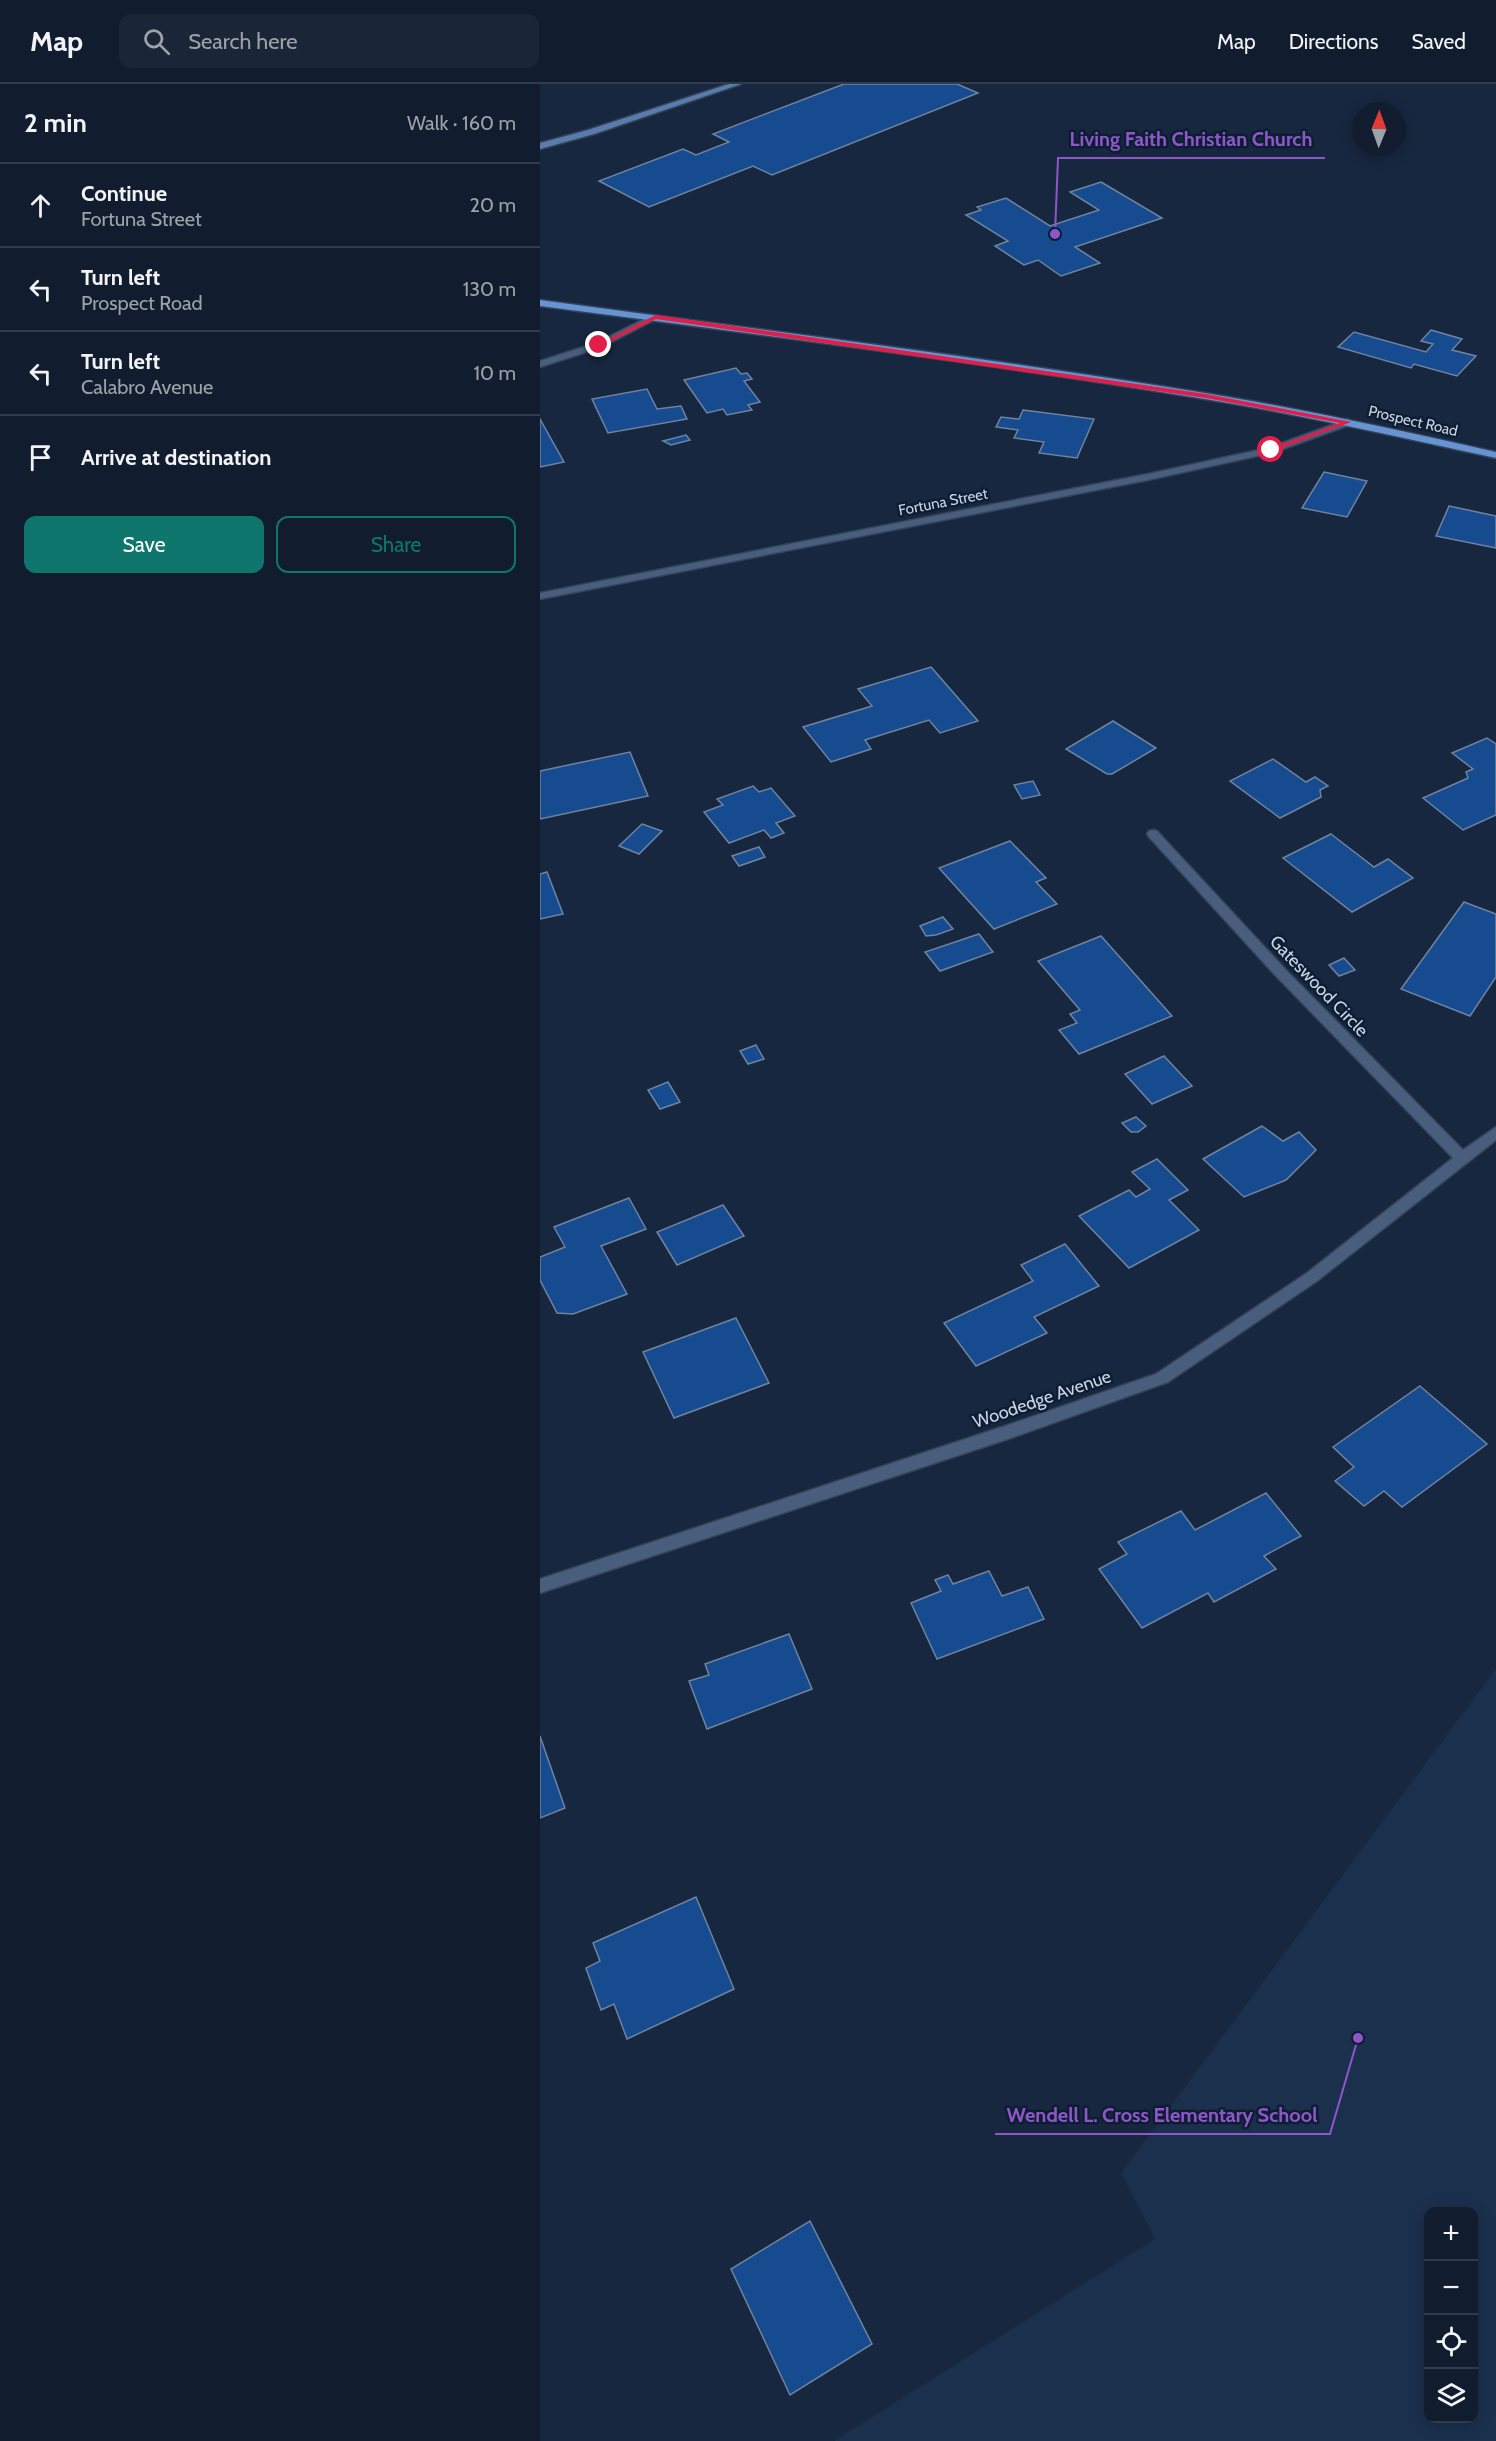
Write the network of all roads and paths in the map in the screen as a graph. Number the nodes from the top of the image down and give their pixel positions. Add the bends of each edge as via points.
1 (737, 84) edge
2 (540, 146) edge
3 (540, 303) edge
4 (656, 317) junction
5 (540, 364) edge
6 (1348, 422) junction
7 (1496, 455) edge
8 (540, 596) edge
9 (1153, 834) dead end
10 (1496, 1132) edge
11 (1463, 1159) junction
12 (540, 1586) edge

1 - 2 main road
3 - 4 main road, Prospect Road
4 - 5 street via 599,345
4 - 6 main road, Prospect Road via 1206,396
6 - 7 main road, Prospect Road
6 - 8 street, Fortuna Street via 1271,450 1148,477
9 - 11 street, Gateswood Circle via 1280,972
10 - 11 street, Woodedge Avenue
11 - 12 street, Woodedge Avenue via 1312,1277 1162,1378

